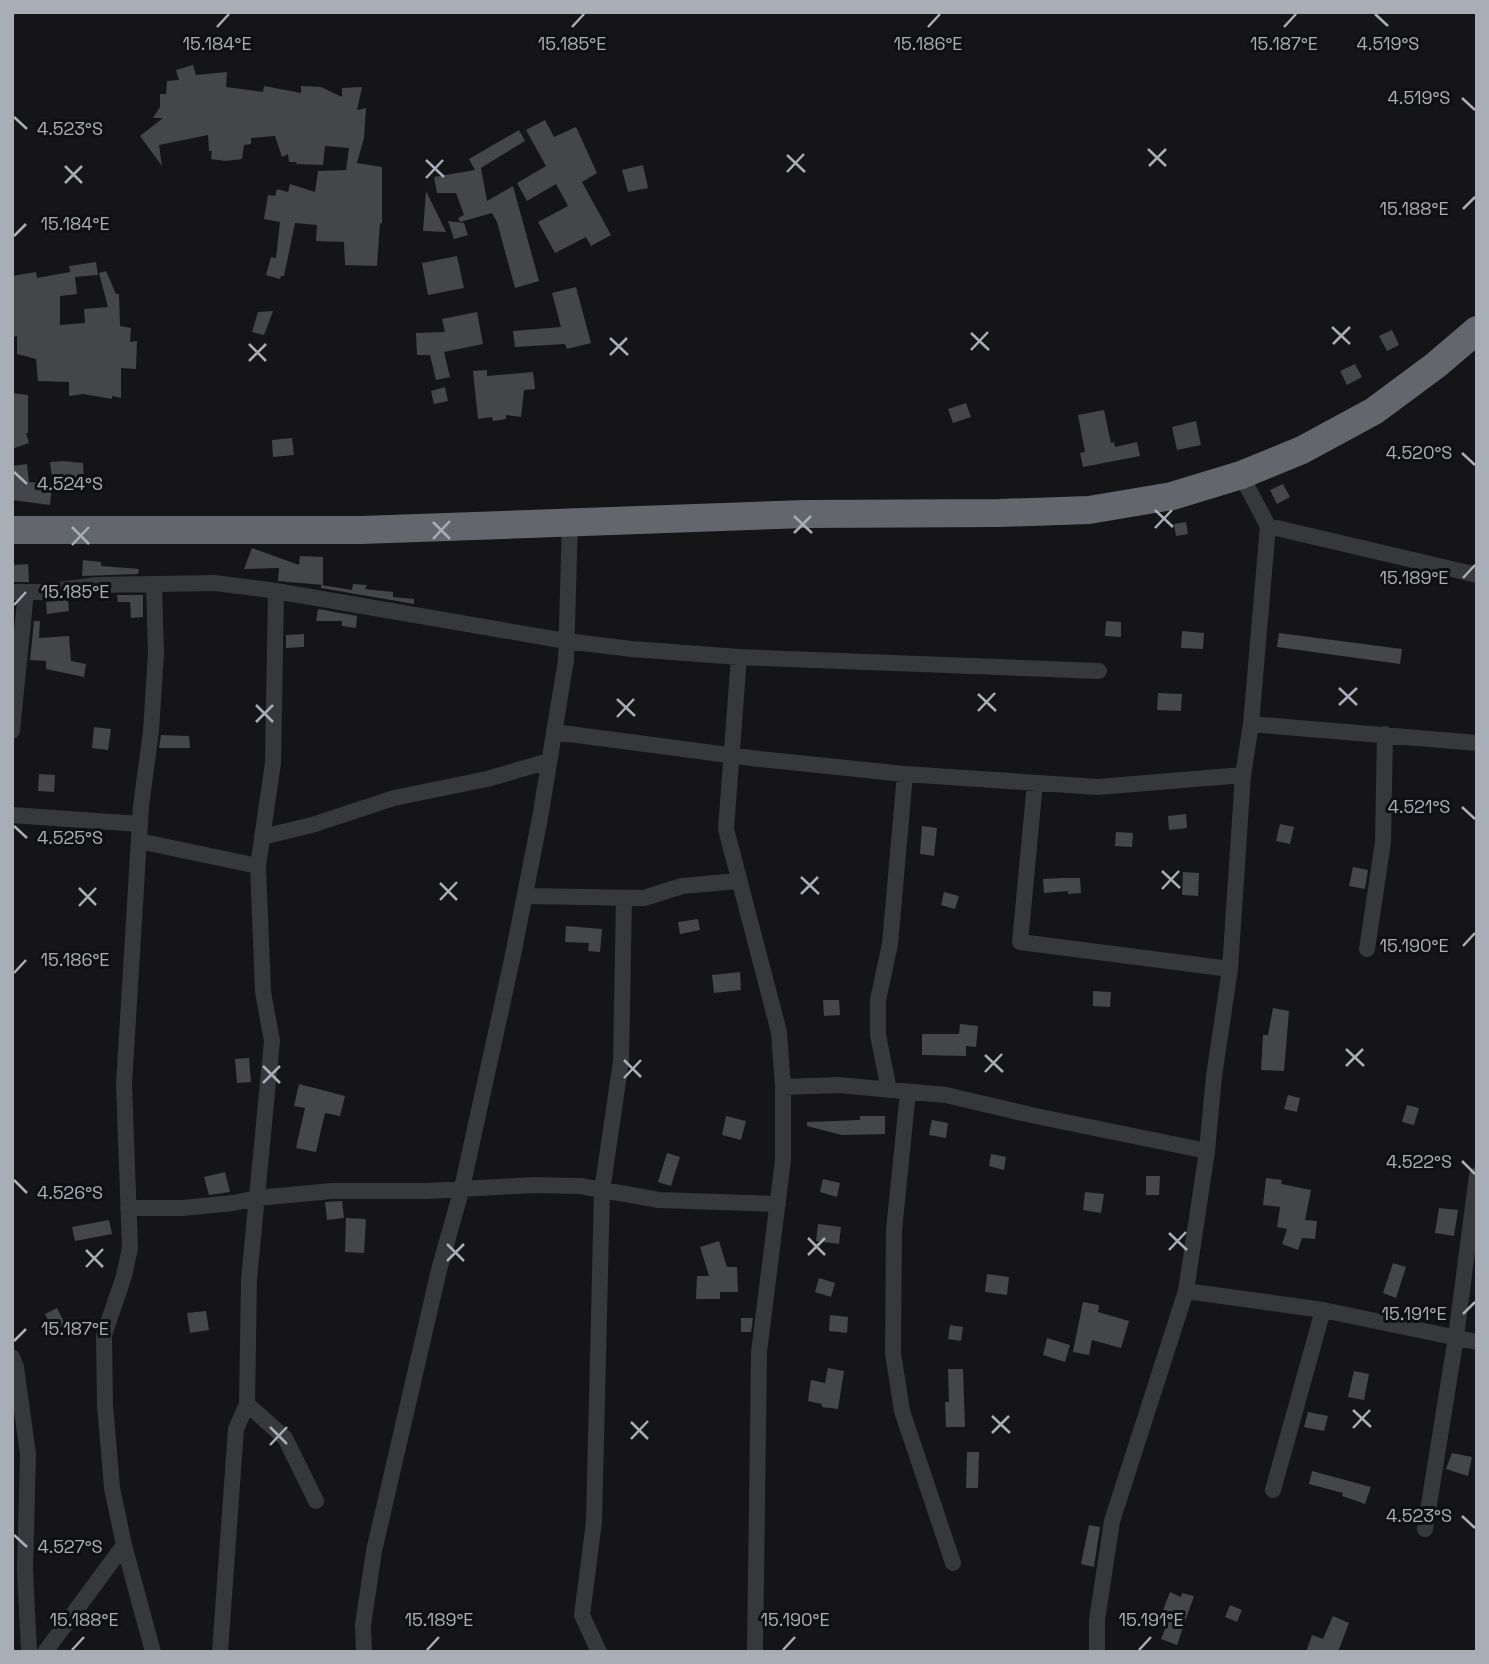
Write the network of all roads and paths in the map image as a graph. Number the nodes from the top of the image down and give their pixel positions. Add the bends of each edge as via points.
1 (1477, 330) edge
2 (1241, 475) junction
3 (570, 522) junction
4 (1268, 526) junction
5 (12, 530) edge
6 (1477, 575) edge
7 (154, 584) junction
8 (19, 592) edge
9 (276, 592) junction
10 (566, 641) junction
11 (738, 657) junction
12 (1099, 671) dead end
13 (1251, 724) junction
14 (12, 731) edge
15 (554, 732) junction
16 (1385, 734) junction
17 (1477, 743) edge
18 (730, 755) junction
19 (549, 761) junction
20 (905, 774) junction
21 (1243, 775) junction
22 (1035, 783) junction
23 (12, 815) edge
24 (140, 833) junction
25 (262, 837) junction
26 (258, 866) junction
27 (738, 881) junction
28 (525, 896) junction
29 (624, 898) junction
30 (1367, 949) dead end
31 (1230, 969) junction
32 (783, 1087) junction
33 (889, 1090) junction
34 (908, 1092) junction
35 (1207, 1151) junction
36 (1477, 1175) edge
37 (462, 1188) junction
38 (602, 1191) junction
39 (257, 1198) junction
40 (778, 1204) junction
41 (128, 1208) junction
42 (1186, 1292) junction
43 (1323, 1310) junction
44 (1456, 1337) junction
45 (1477, 1342) edge
46 (12, 1357) edge
47 (247, 1404) junction
48 (1273, 1490) dead end
49 (316, 1501) dead end
50 (1425, 1529) dead end
51 (124, 1545) junction
52 (953, 1563) dead end
53 (29, 1652) edge
54 (45, 1652) edge
55 (153, 1652) edge
56 (220, 1652) edge
57 (364, 1652) edge
58 (599, 1652) edge
59 (755, 1652) edge
60 (1097, 1652) edge

1 - 2 highway via 1374,411 1303,450
2 - 3 highway via 1172,496 1089,510 806,513
2 - 4 street
3 - 5 highway via 360,530
3 - 10 street
4 - 6 street
4 - 13 street
7 - 8 street
7 - 9 street via 215,583
7 - 24 street via 156,653
8 - 14 street
9 - 10 street
9 - 25 street via 273,763
10 - 11 street
10 - 15 street
11 - 12 street
11 - 18 street
13 - 16 street
13 - 21 street
15 - 18 street
15 - 19 street
16 - 17 street
16 - 30 street via 1384,842
18 - 20 street
18 - 27 street via 726,828
19 - 25 street via 394,798
19 - 28 street
20 - 22 street
20 - 33 street via 890,944 878,1000 878,1035
21 - 22 street via 1098,787
21 - 31 street
22 - 31 street via 1020,942
23 - 24 street
24 - 26 street
24 - 41 street via 124,1084
25 - 26 street
26 - 39 street via 263,992 272,1041
27 - 29 street
27 - 32 street via 779,1032
28 - 29 street
28 - 37 street
29 - 38 street via 621,1061
31 - 35 street
32 - 33 street via 839,1085
32 - 40 street
33 - 34 street
34 - 35 street via 946,1095
34 - 52 street via 894,1230 893,1353 902,1411
35 - 42 street
36 - 44 street
37 - 38 street via 534,1185
37 - 39 street
37 - 57 street via 374,1551 363,1625
38 - 40 street via 659,1200
38 - 58 street via 594,1522 582,1615
39 - 41 street via 182,1208
39 - 47 street via 248,1279
40 - 59 street via 760,1352
41 - 51 street via 131,1248 104,1335 112,1488
42 - 43 street
42 - 60 street via 1112,1521 1097,1620
43 - 44 street
43 - 48 street
44 - 45 street
44 - 50 street
46 - 53 street via 28,1454 25,1570
47 - 49 street via 285,1438
47 - 56 street via 236,1429
51 - 54 street
51 - 55 street

